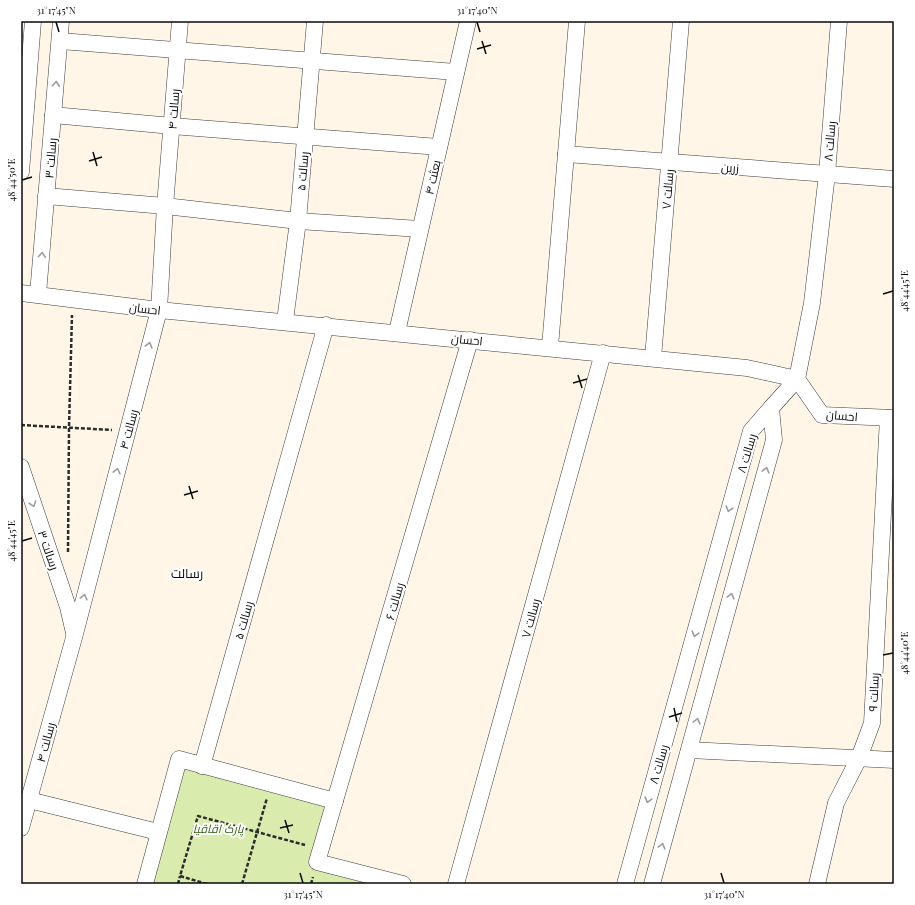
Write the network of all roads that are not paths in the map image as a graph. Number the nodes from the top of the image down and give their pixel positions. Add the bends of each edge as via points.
1 (33, 21) edge
2 (61, 21) edge
3 (180, 21) edge
4 (315, 21) edge
5 (468, 21) edge
6 (578, 21) edge
7 (681, 21) edge
8 (839, 21) edge
9 (60, 41) junction
10 (178, 50) junction
11 (311, 60) junction
12 (456, 72) junction
13 (53, 115) junction
14 (172, 126) junction
15 (305, 136) junction
16 (439, 147) junction
17 (566, 154) junction
18 (669, 162) junction
19 (21, 172) edge
20 (827, 174) junction
21 (894, 179) edge
22 (46, 196) junction
23 (165, 206) junction
24 (298, 221) junction
25 (420, 228) junction
26 (21, 293) edge
27 (38, 294) junction
28 (159, 310) junction
29 (285, 322) junction
30 (326, 326) junction
31 (397, 332) junction
32 (470, 340) junction
33 (550, 347) junction
34 (603, 353) junction
35 (652, 358) junction
36 (797, 379) junction
37 (771, 408) junction
38 (891, 418) edge
39 (21, 467) edge
40 (74, 634) junction
41 (689, 750) junction
42 (859, 758) junction
43 (894, 760) edge
44 (202, 766) junction
45 (29, 800) junction
46 (335, 801) junction
47 (21, 828) edge
48 (158, 832) junction
49 (145, 884) edge
50 (403, 884) edge
51 (456, 884) edge
52 (625, 884) edge
53 (652, 884) edge
54 (817, 884) edge

1 - 19 street
2 - 9 street, رسالت ۳
3 - 10 street, رسالت ۴
4 - 11 street, رسالت ۵
5 - 12 street, بعثت ۴
6 - 17 street
7 - 18 street, رسالت ۷
8 - 20 street, رسالت ۸
9 - 10 street
13 -> 9 street, رسالت ۳
10 - 11 street
10 - 14 street, رسالت ۴
11 - 12 street
11 - 15 street, رسالت ۵
12 - 16 street, بعثت ۴
13 - 14 street
13 - 22 street, رسالت ۳
14 - 15 street
14 - 23 street, رسالت ۴
15 - 16 street
15 - 24 street, رسالت ۵
16 - 25 street, بعثت ۴
17 - 18 street, زرین
17 - 33 street
18 - 20 street, زرین
18 - 35 street, رسالت ۷
20 - 21 street, زرین
20 - 36 street, رسالت ۸ via 812,303
22 - 23 street
27 -> 22 street, رسالت ۳
23 - 24 street
23 - 28 street, رسالت ۴
24 - 25 street
24 - 29 street, رسالت ۵
25 - 31 street, بعثت ۴
26 - 27 street, احسان
27 - 28 street, احسان
28 - 29 street, احسان
40 -> 28 street, رسالت ۴
29 - 30 street, احسان
30 - 31 street, احسان
30 - 44 street, رسالت ۵
31 - 32 street, احسان
32 - 33 street, احسان
32 - 46 street, رسالت ۶
33 - 34 street, احسان
34 - 35 street, احسان
34 - 51 street, رسالت ۷
35 - 36 street, احسان via 748,368
36 - 37 street
36 - 38 street, احسان via 822,415
41 -> 37 street, رسالت ۸ via 774,440
37 -> 52 street, رسالت ۸ via 751,431
38 - 42 street, رسالت ۹ via 872,724
39 -> 40 street, رسالت ۳ via 68,607
40 - 45 street, رسالت ۴
41 - 42 street
53 -> 41 street, رسالت ۸
42 - 43 street
42 - 54 street, رسالت ۹ via 836,803
44 - 46 street
44 - 48 street via 179,759
45 - 47 street, رسالت ۴
45 - 48 street
46 - 50 street, رسالت ۶ via 319,856
48 - 49 street

